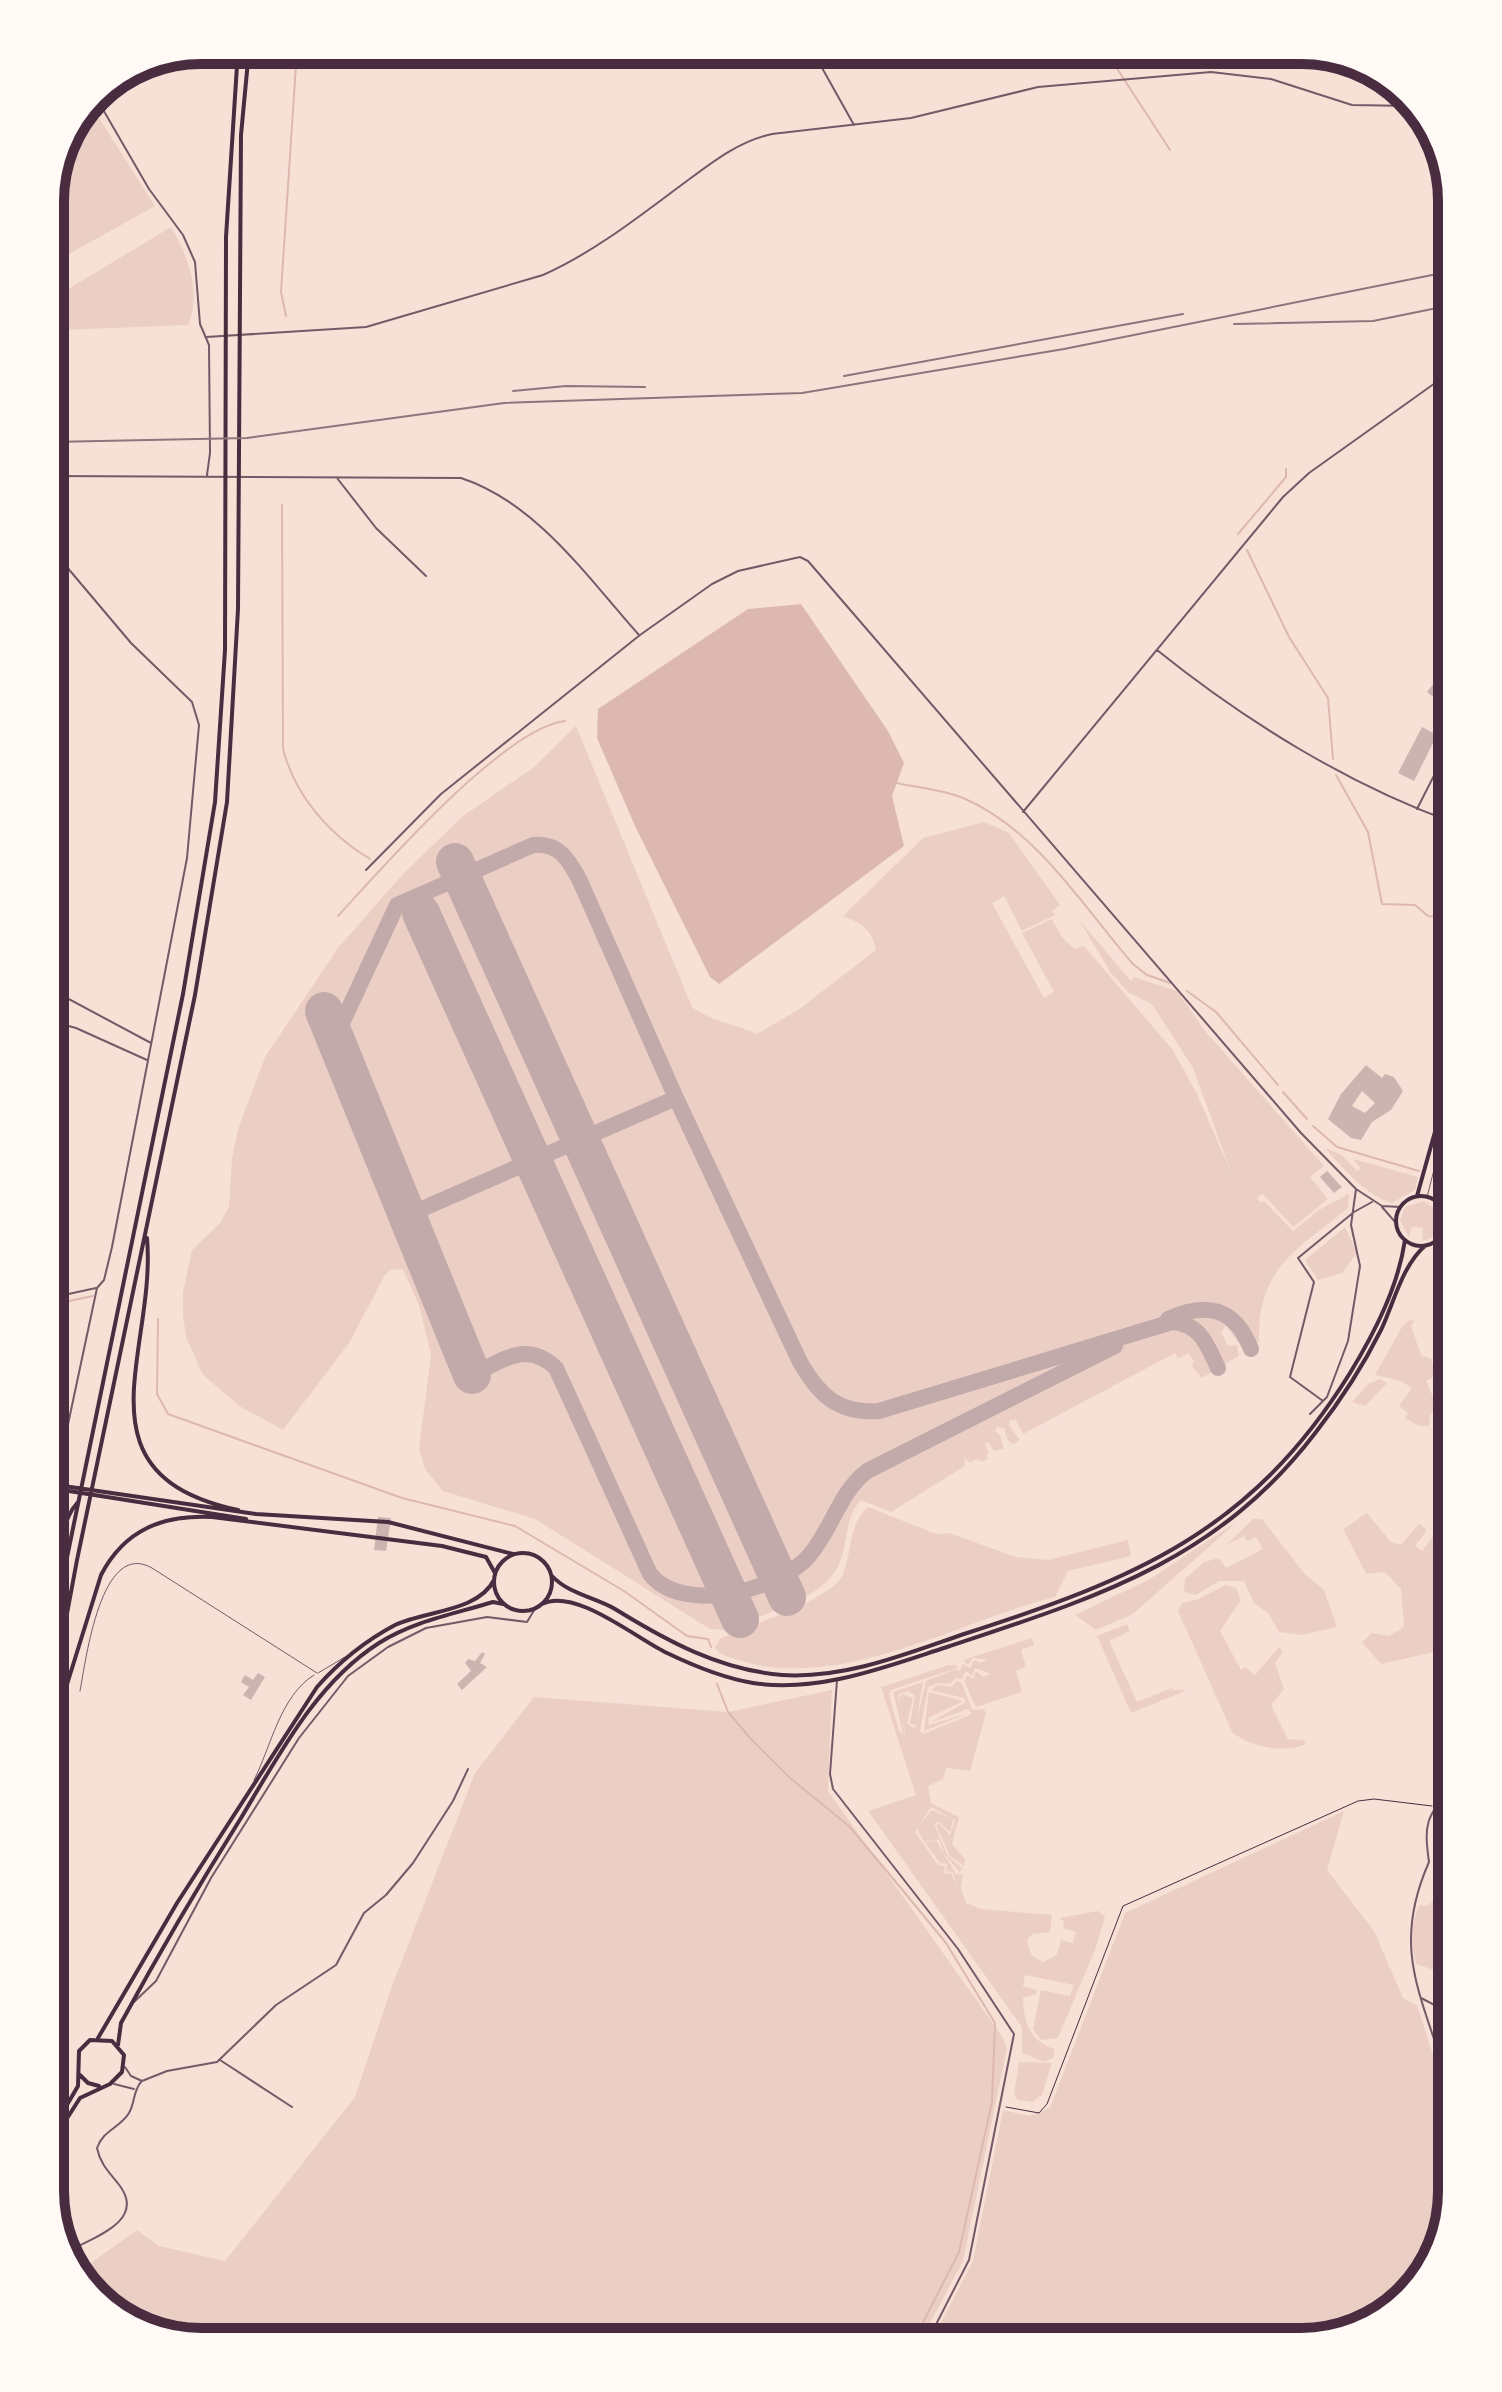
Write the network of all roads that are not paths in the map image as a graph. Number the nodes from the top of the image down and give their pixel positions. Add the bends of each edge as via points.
1 (236, 64) edge
2 (248, 64) edge
3 (820, 64) edge
4 (1399, 106) edge
5 (102, 107) edge
6 (854, 126) junction
7 (206, 337) junction
8 (1438, 381) edge
9 (64, 476) edge
10 (207, 476) junction
11 (337, 477) junction
12 (64, 564) edge
13 (426, 576) dead end
14 (640, 635) junction
15 (1156, 649) junction
16 (1438, 768) edge
17 (1417, 809) junction
18 (1022, 813) junction
19 (1438, 817) edge
20 (366, 870) dead end
21 (64, 996) edge
22 (64, 1025) edge
23 (151, 1043) junction
24 (148, 1061) junction
25 (1438, 1121) edge
26 (1438, 1154) edge
27 (1356, 1189) junction
28 (1417, 1196) junction
29 (1427, 1197) junction
30 (1438, 1198) edge
31 (1373, 1202) junction
32 (1437, 1202) joint
33 (1382, 1206) junction
34 (1400, 1207) junction
35 (1354, 1212) junction
36 (1396, 1223) junction
37 (146, 1233) junction
38 (1405, 1240) junction
39 (1437, 1240) edge
40 (1426, 1245) junction
41 (97, 1288) junction
42 (64, 1295) edge
43 (1323, 1401) junction
44 (1310, 1414) dead end
45 (64, 1443) edge
46 (64, 1488) edge
47 (124, 1497) junction
48 (80, 1499) junction
49 (284, 1515) junction
50 (284, 1526) junction
51 (64, 1532) edge
52 (513, 1554) junction
53 (495, 1573) junction
54 (64, 1574) edge
55 (552, 1576) junction
56 (494, 1580) junction
57 (503, 1604) junction
58 (542, 1604) junction
59 (536, 1607) junction
60 (64, 1630) edge
61 (354, 1652) junction
62 (317, 1673) junction
63 (837, 1679) junction
64 (80, 1691) dead end
65 (64, 1694) edge
66 (468, 1769) dead end
67 (244, 1798) junction
68 (1438, 1804) edge
69 (1434, 1809) junction
70 (1438, 1810) edge
71 (1421, 1998) junction
72 (1438, 2007) edge
73 (129, 2009) junction
74 (98, 2038) junction
75 (118, 2045) junction
76 (1438, 2050) edge
77 (220, 2060) junction
78 (124, 2066) junction
79 (79, 2074) junction
80 (142, 2081) junction
81 (108, 2085) junction
82 (135, 2088) junction
83 (292, 2107) dead end
84 (64, 2111) edge
85 (64, 2123) edge
86 (76, 2247) edge
87 (934, 2328) edge

1 - 48 main road via 225,328 225,676 209,850
2 - 37 main road via 241,135 236,685 227,802 195,995
3 - 6 street
4 - 6 street via 1352,105 1232,72 1038,87
5 - 7 street via 188,245
6 - 7 street via 753,138 580,256 543,275 366,327
7 - 10 street
8 - 15 street via 1283,497
9 - 10 street
10 - 11 street
11 - 13 street via 376,528
11 - 14 street via 461,478 480,484 532,516
12 - 23 street via 131,643 192,702 199,725 187,858
14 - 18 street via 738,571 800,557
14 - 20 street via 441,794
15 - 17 street via 1278,734
15 - 18 street
16 - 17 street
17 - 19 street
18 - 27 street
21 - 23 street
22 - 24 street
23 - 24 street
24 - 41 street via 109,1263
25 - 28 main road
26 - 29 lane
27 - 31 street
27 - 35 street
28 - 29 main road
28 - 34 main road
29 - 32 main road
30 - 32 main road
31 - 33 street
31 - 35 street
33 - 34 street
33 - 36 street
34 - 36 main road
35 - 43 street via 1351,1225 1360,1266 1352,1320 1346,1350
35 - 43 street via 1298,1258 1314,1282 1290,1377
36 - 38 main road
37 - 49 main road via 133,1393 143,1450 163,1478 189,1495 235,1509
37 - 60 main road
38 - 40 main road
38 - 55 main road via 1398,1274 1359,1358 1288,1457 1194,1537 1098,1589 871,1664 787,1675 689,1651
39 - 40 main road
40 - 63 main road via 1415,1256 1367,1356 1332,1411 1283,1472 1213,1532 1152,1571 1094,1597
41 - 42 street
41 - 45 street
43 - 44 street
46 - 47 main road
47 - 49 main road
47 - 50 main road
48 - 51 main road
48 - 54 main road
49 - 52 main road via 388,1522
50 - 53 main road via 466,1550 489,1558
50 - 65 main road via 180,1517 129,1537 101,1575
52 - 53 main road
52 - 55 main road via 537,1556
53 - 56 main road
55 - 58 main road
56 - 57 main road
56 - 61 main road via 474,1600 412,1618
57 - 59 main road via 519,1611
57 - 73 main road via 493,1602 408,1628 372,1648 330,1684 251,1801
58 - 59 main road
58 - 63 main road via 554,1600 582,1606 666,1652 739,1680 780,1685
59 - 73 street via 525,1623 487,1617 426,1628 348,1676 312,1719 236,1837 156,1981
61 - 62 lane
61 - 67 main road via 305,1703
62 - 64 lane via 152,1568 132,1562 120,1567 107,1585
62 - 67 lane via 301,1686 280,1721
63 - 87 street via 833,1789 958,1949 1014,2034 969,2260
66 - 77 street via 407,1871 366,1910 339,1962 276,2005
67 - 74 main road
68 - 69 street
69 - 70 street
69 - 71 street via 1424,1839 1429,1862 1414,1897 1410,1928
71 - 72 street
71 - 76 street
73 - 75 main road
74 - 75 main road
74 - 79 main road via 79,2051
75 - 78 main road
77 - 80 street
77 - 83 street
78 - 80 street
78 - 81 main road
79 - 81 main road via 88,2083
79 - 84 main road
80 - 82 street
81 - 82 street
81 - 85 main road via 80,2098
82 - 86 street via 128,2115 97,2148 125,2194 124,2216 113,2229

